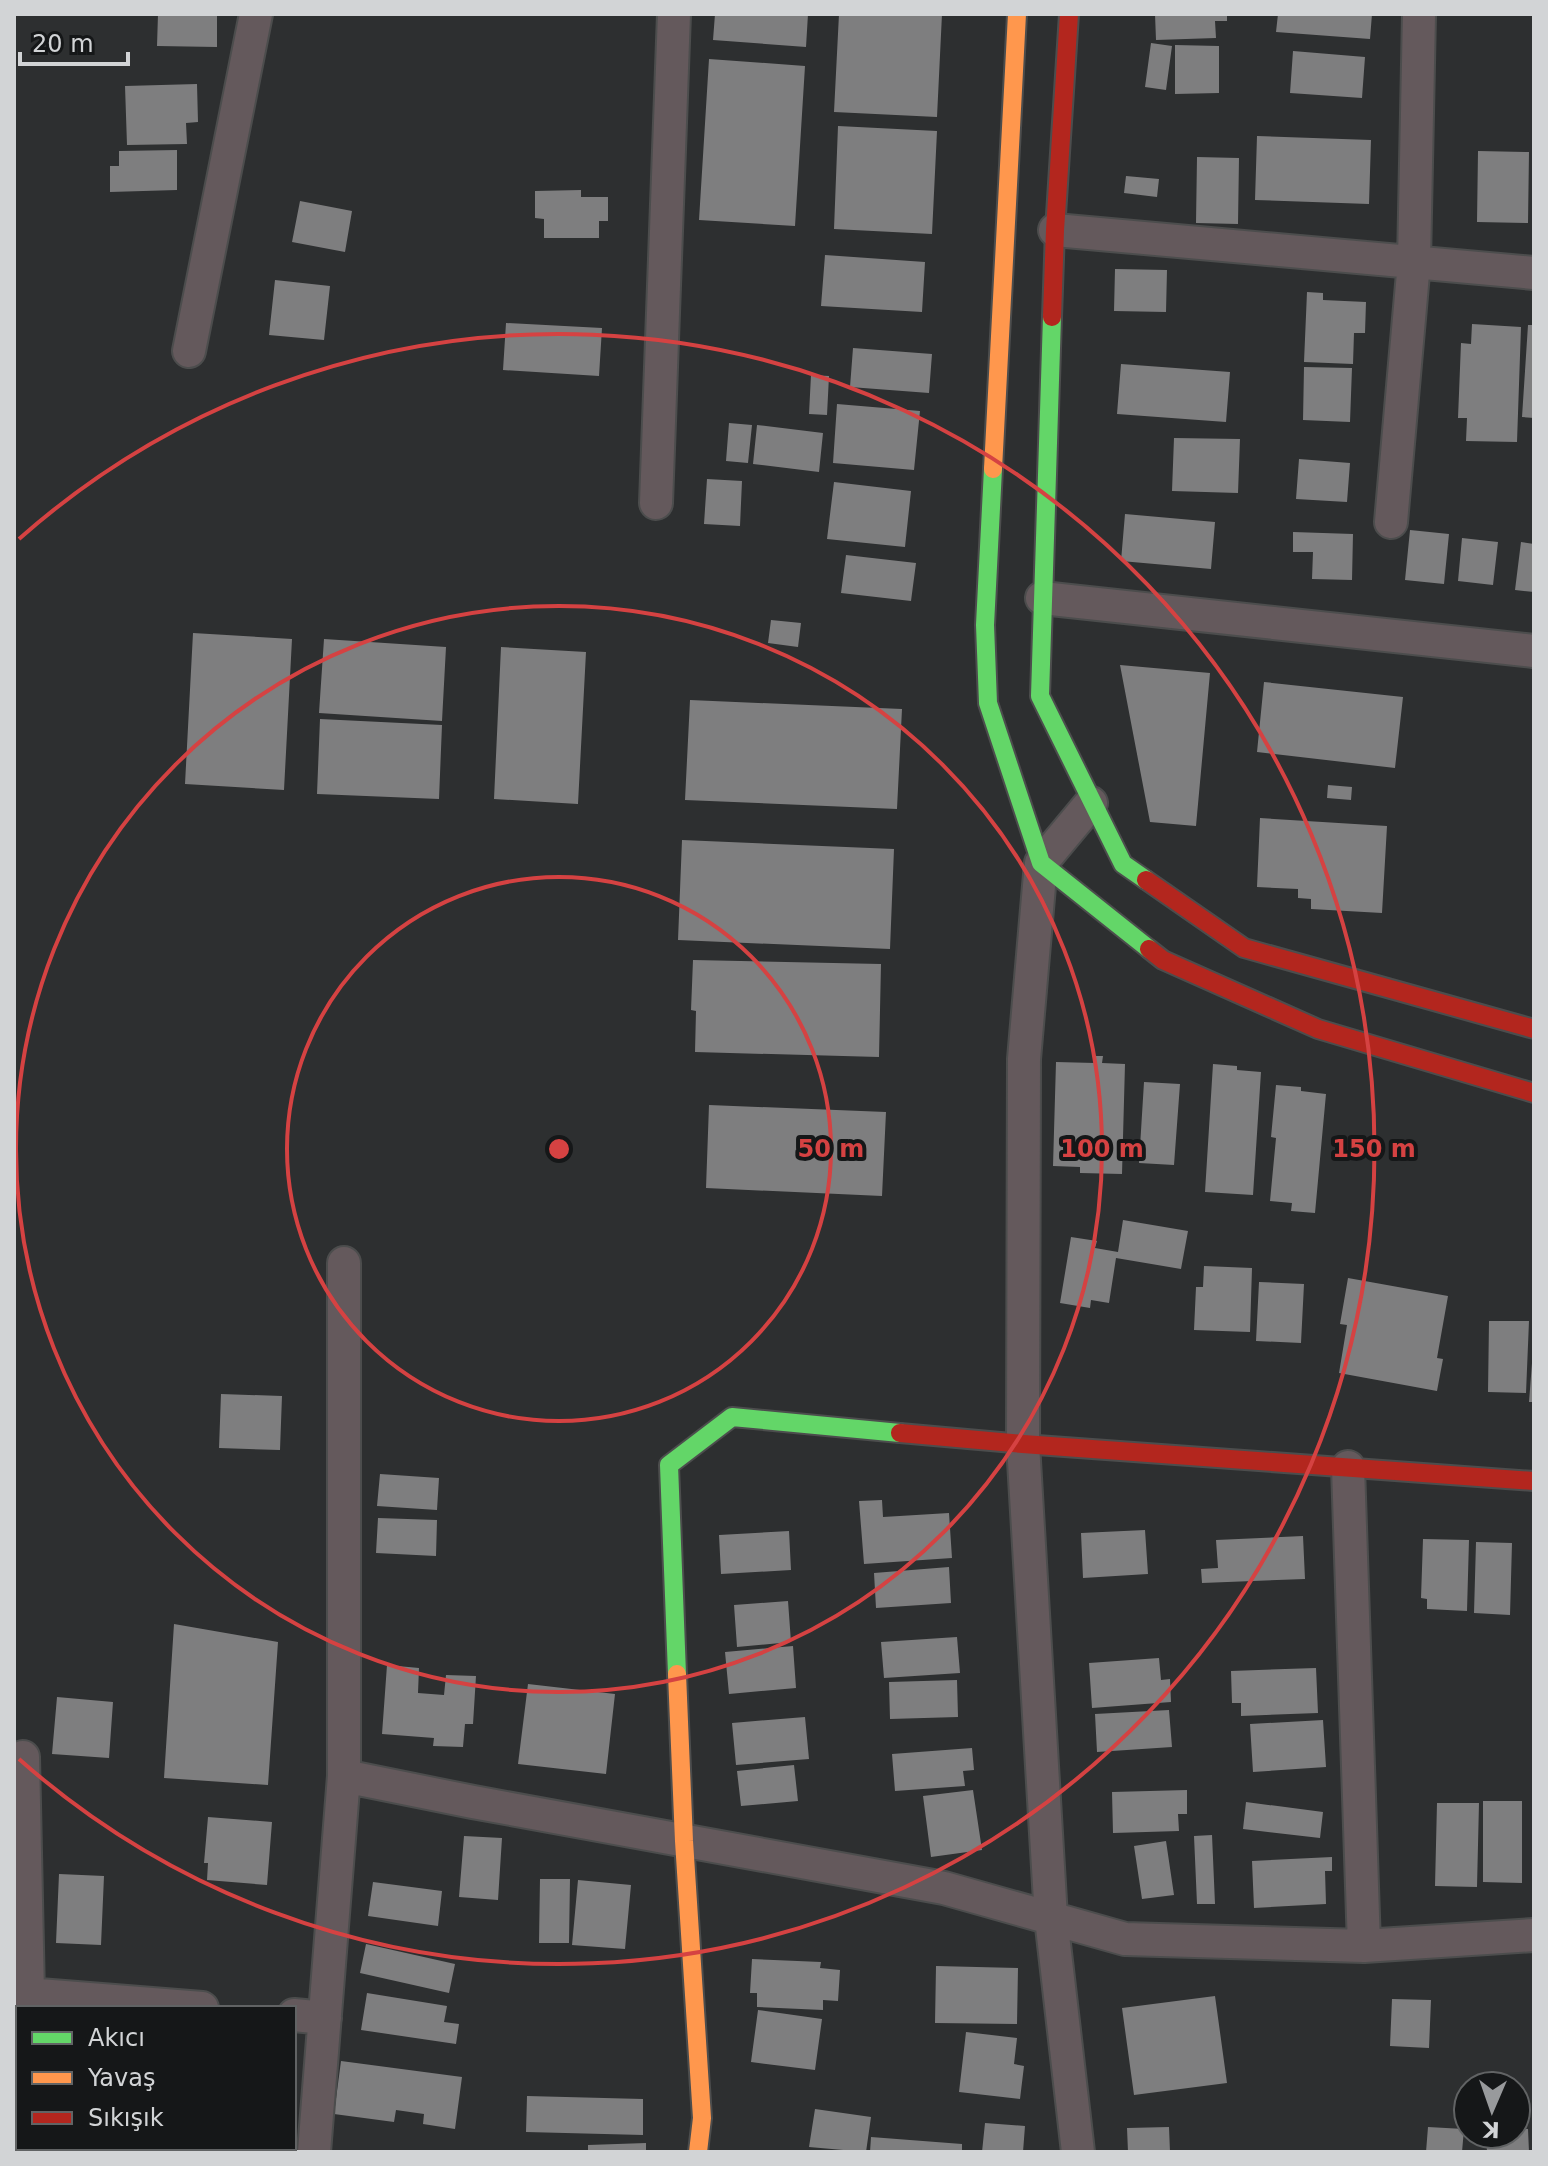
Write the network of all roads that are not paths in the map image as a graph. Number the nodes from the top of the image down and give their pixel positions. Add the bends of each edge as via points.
1 (256, 14) edge
2 (674, 14) edge
3 (1017, 14) edge
4 (1069, 14) edge
5 (1419, 14) edge
6 (1055, 230) junction
7 (1414, 262) junction
8 (1534, 273) edge
9 (189, 351) dead end
10 (656, 503) dead end
11 (1391, 522) dead end
12 (1042, 598) junction
13 (1534, 651) edge
14 (1091, 803) junction
15 (1041, 863) junction
16 (1534, 1029) edge
17 (1534, 1093) edge
18 (344, 1263) dead end
19 (1023, 1444) junction
20 (1348, 1467) junction
21 (1534, 1481) edge
22 (23, 1757) dead end
23 (344, 1776) junction
24 (684, 1841) junction
25 (1051, 1918) junction
26 (1534, 1935) edge
27 (1364, 1946) junction
28 (21, 1994) edge
29 (176, 2006) edge
30 (309, 2016) edge
31 (314, 2152) edge
32 (698, 2152) edge
33 (1078, 2152) edge

1 - 9 street
2 - 10 street
3 - 15 street via 985,625 988,703
4 - 6 street
5 - 7 street
6 - 7 street
6 - 12 street
7 - 8 street
7 - 11 street
12 - 13 street
12 - 14 street via 1040,696
14 - 15 street
14 - 16 street via 1123,864 1244,948
15 - 17 street via 1163,960 1318,1029
15 - 19 street via 1024,1059
18 - 23 street
19 - 20 street
19 - 24 street via 732,1417 669,1465
19 - 25 street
20 - 21 street
20 - 27 street
22 - 28 street
23 - 24 street
23 - 30 street
24 - 25 street via 944,1888
24 - 32 street via 702,2118
25 - 27 street via 1125,1939
25 - 33 street
26 - 27 street
28 - 29 street
30 - 31 street

